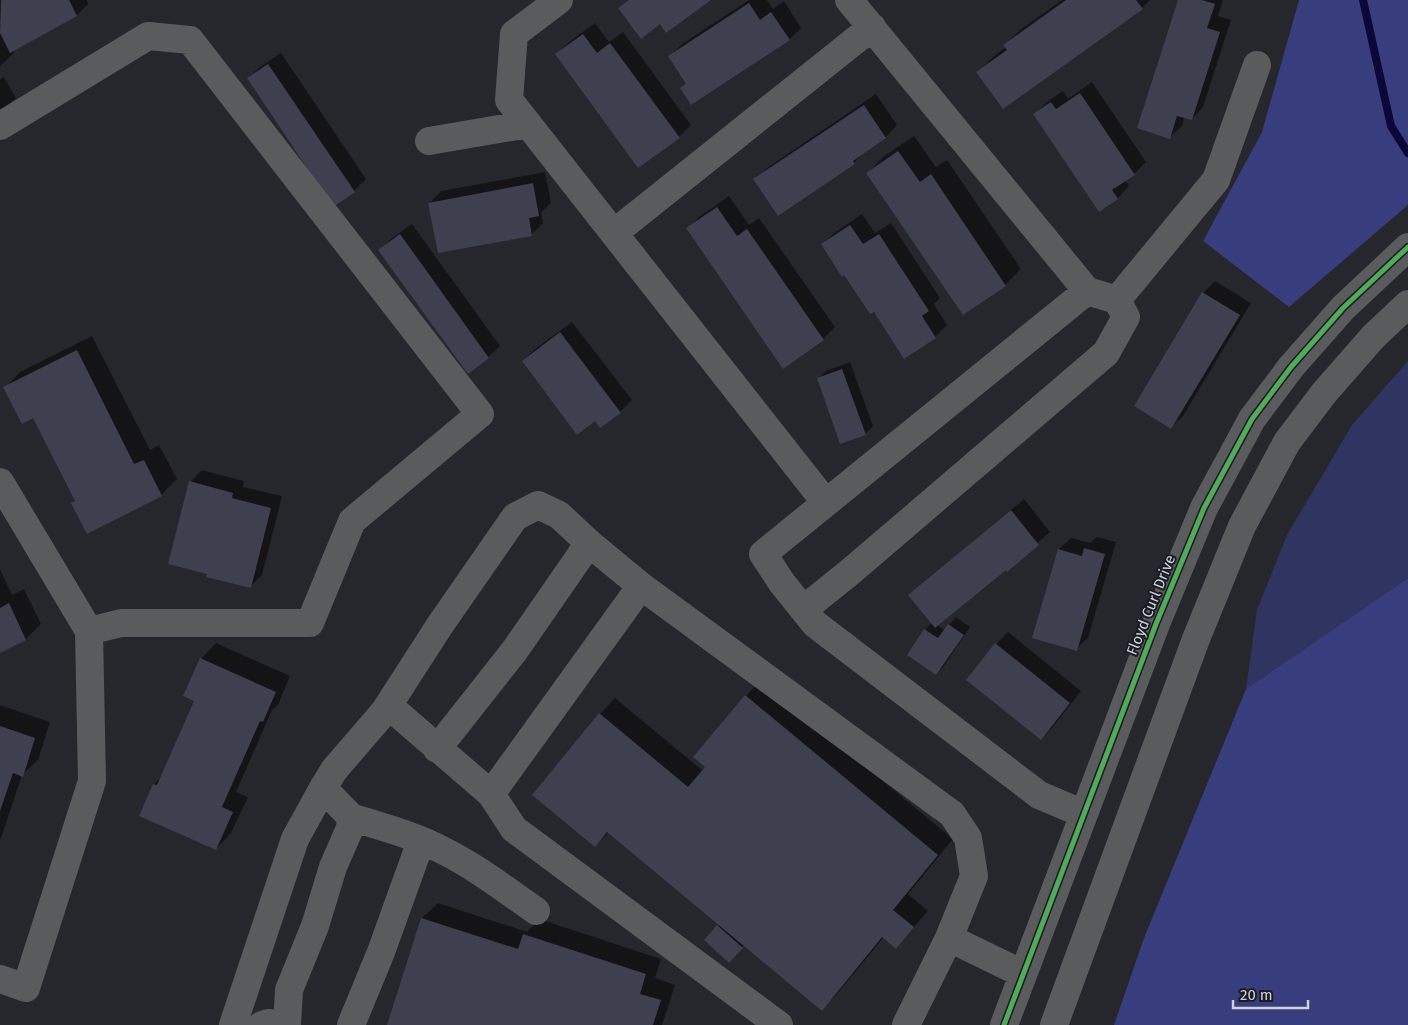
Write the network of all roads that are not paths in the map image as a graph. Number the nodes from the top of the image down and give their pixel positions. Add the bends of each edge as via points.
1 (559, 0) edge
2 (850, 0) edge
3 (872, 27) junction
4 (1258, 64) dead end
5 (528, 124) junction
6 (0, 126) edge
7 (429, 141) dead end
8 (614, 232) junction
9 (1408, 247) edge
10 (1087, 291) junction
11 (1117, 300) junction
12 (1408, 304) edge
13 (0, 482) edge
14 (826, 503) junction
15 (588, 543) junction
16 (640, 586) junction
17 (804, 609) junction
18 (88, 631) junction
19 (389, 706) junction
20 (437, 749) junction
21 (324, 788) junction
22 (491, 794) junction
23 (1084, 814) junction
24 (351, 817) junction
25 (421, 841) junction
26 (536, 911) dead end
27 (949, 938) junction
28 (1023, 974) junction
29 (0, 979) edge
30 (233, 1025) edge
31 (262, 1025) edge
32 (286, 1025) edge
33 (351, 1025) edge
34 (779, 1025) edge
35 (906, 1025) edge
36 (1004, 1025) edge
37 (1054, 1025) edge

1 - 5 street via 514,34 509,100
2 - 3 street
3 - 8 street
3 - 10 street
4 - 11 street via 1216,180
5 - 7 street
5 - 8 street
6 - 18 street via 148,36 190,40 480,414 352,521 310,623 121,624
8 - 14 street
9 - 23 street, Floyd Curl Drive via 1342,308 1291,367 1252,420 1204,508
10 - 11 street
10 - 14 street
11 - 17 street via 1126,317 1106,353
12 - 37 street via 1372,338 1318,400 1287,442 1242,526 1192,648
13 - 18 street
14 - 17 street via 763,554
15 - 16 street
15 - 19 street via 559,515 538,506 514,517
15 - 20 street via 515,650
16 - 22 street
16 - 27 street via 952,814 968,838 974,876
17 - 23 street via 815,624 1039,795
18 - 29 street via 92,781 26,988
19 - 20 street
19 - 21 street via 334,770
20 - 22 street
21 - 24 street
21 - 30 street via 294,839
22 - 34 street via 514,829
23 - 28 street, Floyd Curl Drive
24 - 25 street
24 - 32 street via 350,828 333,866 315,926 289,990
25 - 26 street via 466,863
25 - 33 street
27 - 28 street
27 - 35 street
28 - 36 street, Floyd Curl Drive
31 - 32 street

